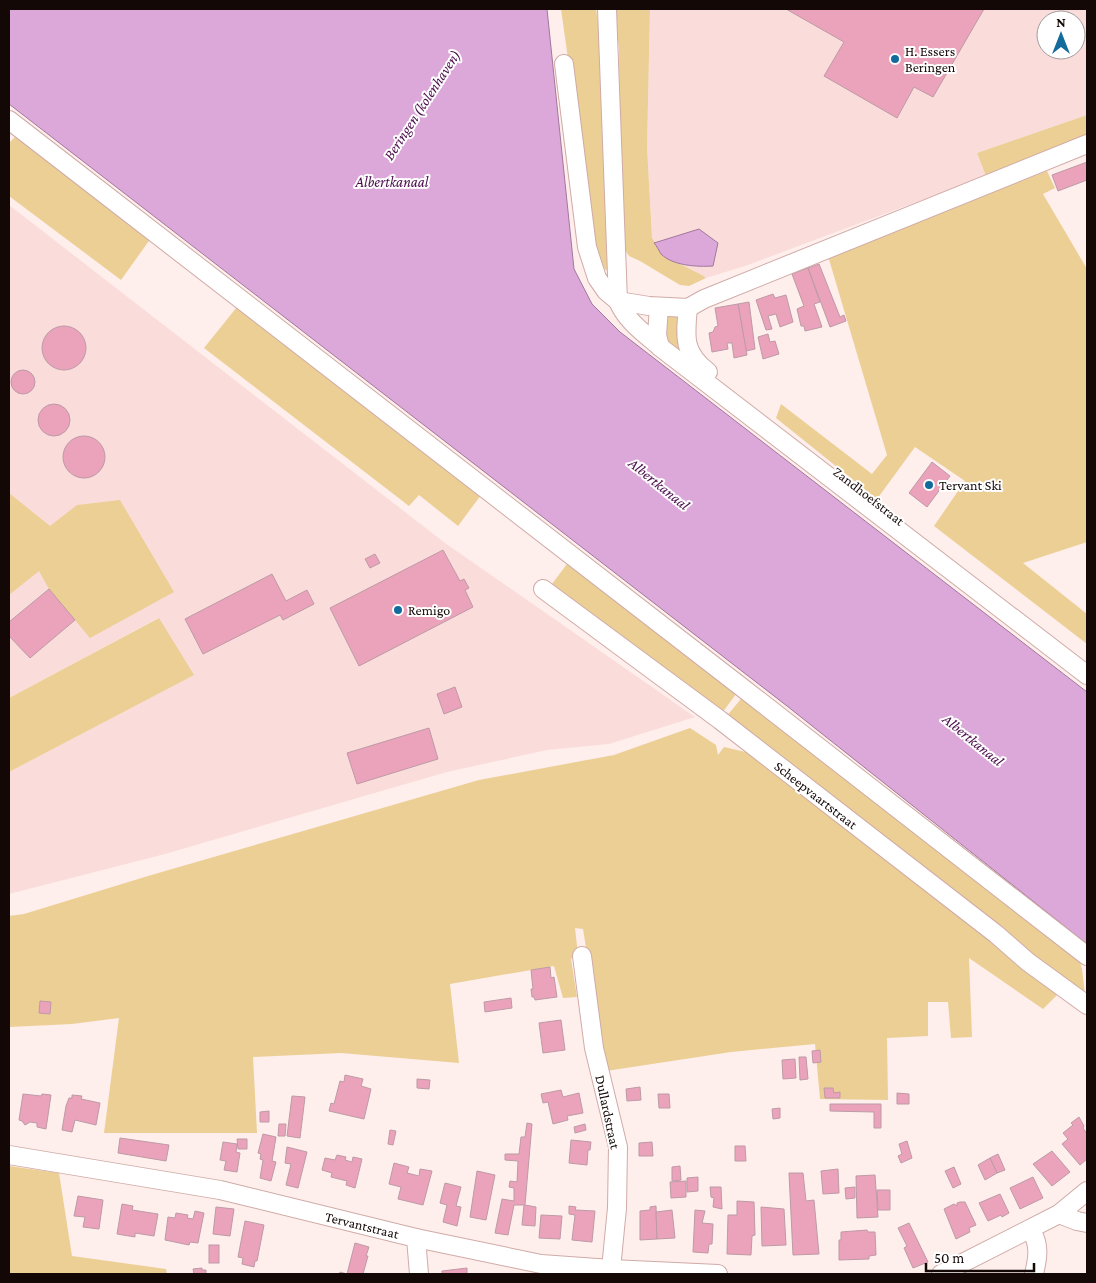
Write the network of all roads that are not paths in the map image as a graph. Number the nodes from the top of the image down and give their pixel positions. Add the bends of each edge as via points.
1 (607, 9) edge
2 (564, 64) dead end
3 (9, 120) edge
4 (1087, 144) edge
5 (618, 301) junction
6 (659, 307) junction
7 (688, 308) junction
8 (660, 347) junction
9 (543, 589) dead end
10 (1087, 664) edge
11 (1087, 676) edge
12 (582, 956) dead end
13 (1087, 956) edge
14 (1087, 1004) edge
15 (9, 1155) edge
16 (1087, 1191) edge
17 (1059, 1214) junction
18 (1087, 1222) edge
19 (1031, 1230) junction
20 (416, 1238) junction
21 (611, 1269) junction
22 (418, 1274) edge
23 (718, 1274) edge
24 (942, 1274) edge
25 (1034, 1274) edge

1 - 5 street
2 - 5 street via 587,247 597,278
3 - 13 street
4 - 7 street via 713,295
5 - 6 street
5 - 8 street via 623,314
6 - 7 street
6 - 8 street via 657,335
7 - 10 street, Zandhoefstraat via 686,340 693,358 701,367
8 - 11 street
9 - 14 street, Scheepvaartstraat via 720,720 1028,962
12 - 21 street, Dullardstraat via 594,1048 618,1147
15 - 20 street, Tervantstraat via 220,1190
16 - 17 street
17 - 18 street via 1077,1222
17 - 19 street
19 - 24 street
19 - 25 street via 1038,1250
20 - 21 street, Tervantstraat via 541,1264
20 - 22 street
21 - 23 street, Tervantstraat

